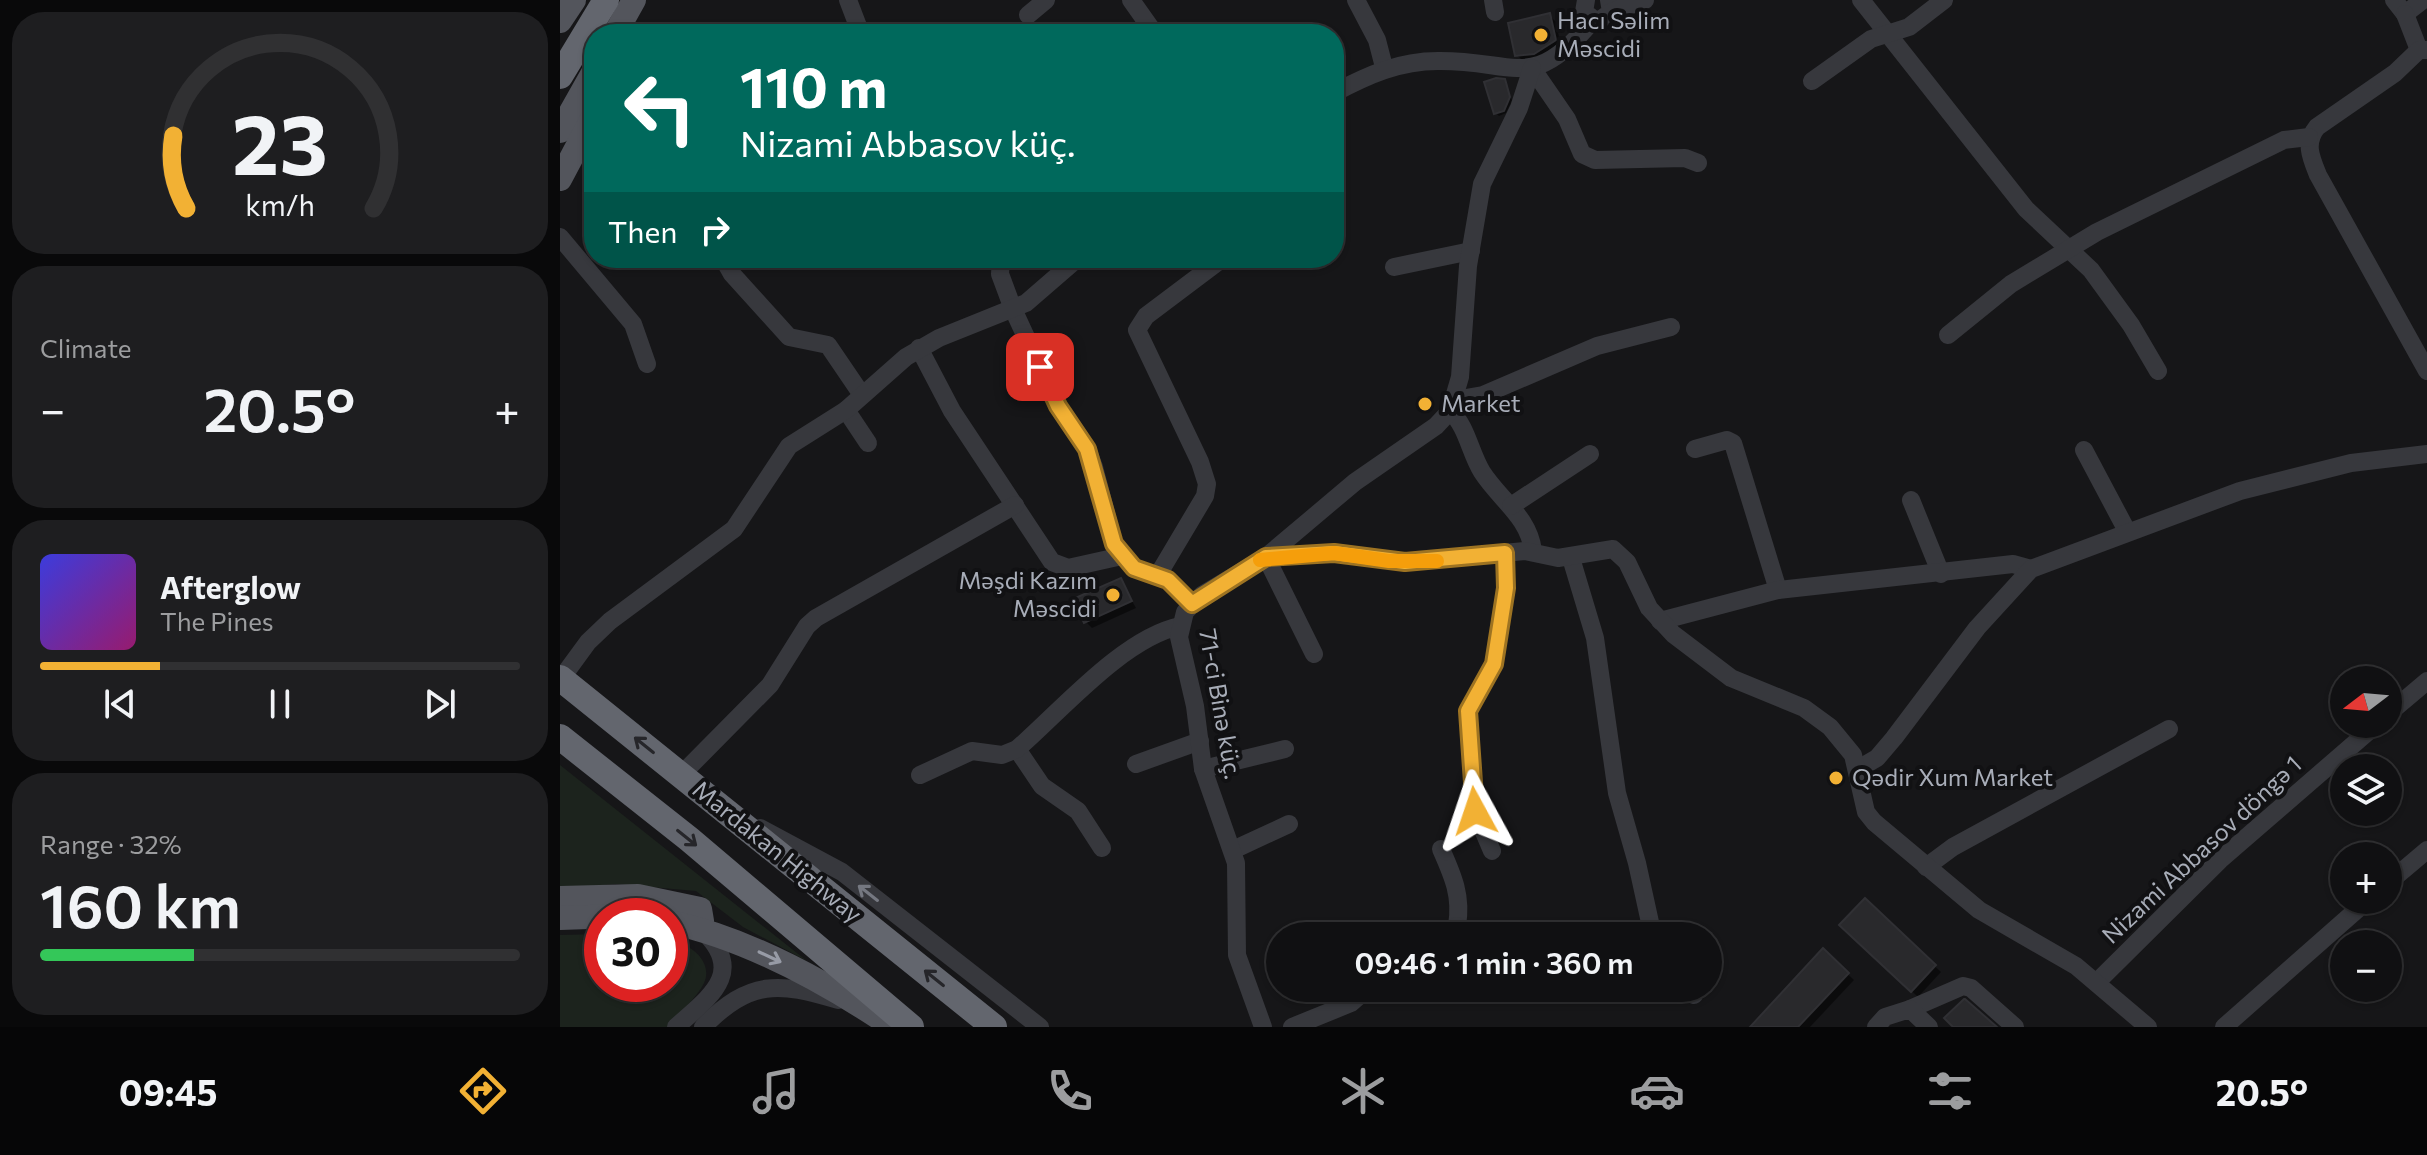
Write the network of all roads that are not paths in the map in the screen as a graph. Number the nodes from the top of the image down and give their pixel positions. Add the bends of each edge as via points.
1 (574, 0) edge
2 (606, 0) edge
3 (634, 0) edge
4 (645, 0) edge
5 (848, 0) edge
6 (1046, 0) edge
7 (1131, 0) edge
8 (1356, 0) edge
9 (1585, 0) edge
10 (1645, 0) edge
11 (1861, 0) edge
12 (1944, 0) edge
13 (2423, 0) edge
14 (1610, 6) edge
15 (2400, 7) edge
16 (1028, 15) dead end
17 (560, 21) edge
18 (1592, 21) junction
19 (591, 24) edge
20 (621, 24) edge
21 (638, 24) edge
22 (857, 24) edge
23 (1148, 24) edge
24 (1889, 33) junction
25 (584, 36) edge
26 (2423, 50) edge
27 (1384, 67) junction
28 (1532, 68) junction
29 (560, 76) edge
30 (1812, 81) dead end
31 (1344, 88) edge
32 (584, 89) edge
33 (560, 131) edge
34 (584, 134) edge
35 (2309, 137) junction
36 (1698, 163) dead end
37 (560, 179) edge
38 (560, 237) edge
39 (2071, 249) junction
40 (1471, 251) junction
41 (584, 266) edge
42 (1394, 267) dead end
43 (586, 268) edge
44 (729, 268) edge
45 (1000, 268) edge
46 (1065, 268) edge
47 (1210, 268) edge
48 (1013, 309) junction
49 (1671, 327) dead end
50 (1948, 335) dead end
51 (919, 348) junction
52 (647, 364) dead end
53 (2158, 371) dead end
54 (2427, 371) edge
55 (862, 395) junction
56 (1452, 405) junction
57 (846, 410) junction
58 (868, 443) dead end
59 (1695, 449) dead end
60 (2084, 450) dead end
61 (1590, 454) dead end
62 (2427, 454) edge
63 (1911, 500) dead end
64 (1015, 505) junction
65 (1511, 506) junction
66 (2127, 531) junction
67 (1533, 551) junction
68 (1505, 553) junction
69 (1122, 556) junction
70 (1266, 557) junction
71 (1571, 558) junction
72 (2031, 569) junction
73 (1941, 574) junction
74 (1158, 575) junction
75 (1778, 590) junction
76 (1192, 604) junction
77 (1660, 621) junction
78 (1180, 626) junction
79 (1314, 654) dead end
80 (560, 678) edge
81 (2427, 681) edge
82 (2402, 702) edge
83 (2169, 729) dead end
84 (560, 737) edge
85 (2361, 738) edge
86 (1200, 741) junction
87 (1017, 749) junction
88 (1285, 749) dead end
89 (1136, 764) dead end
90 (1203, 769) junction
91 (1858, 769) junction
92 (681, 775) junction
93 (920, 775) dead end
94 (722, 807) junction
95 (1289, 824) dead end
96 (1102, 848) dead end
97 (1441, 849) dead end
98 (1233, 850) junction
99 (2427, 850) edge
100 (1492, 851) dead end
101 (1926, 867) junction
102 (2402, 871) edge
103 (560, 898) edge
104 (648, 898) edge
105 (688, 906) edge
106 (774, 913) junction
107 (2352, 914) edge
108 (584, 917) edge
109 (560, 918) edge
110 (1460, 922) edge
111 (1650, 922) edge
112 (688, 926) edge
113 (688, 927) edge
114 (688, 927) edge
115 (2098, 981) junction
116 (1352, 1002) edge
117 (864, 1007) junction
118 (1910, 1009) junction
119 (676, 1027) edge
120 (703, 1027) edge
121 (880, 1027) edge
122 (893, 1027) edge
123 (911, 1027) edge
124 (994, 1027) edge
125 (1040, 1027) edge
126 (1263, 1027) edge
127 (1292, 1027) edge
128 (1876, 1027) edge
129 (1929, 1027) edge
130 (2015, 1027) edge
131 (2148, 1027) edge
132 (2224, 1027) edge

1 - 17 main road
2 - 19 highway
3 - 20 main road
4 - 21 main road
5 - 22 street
6 - 16 street
7 - 23 street
8 - 27 street
9 - 18 street via 1584,12
10 - 14 street
11 - 24 street
12 - 24 street via 1917,22
13 - 15 street
14 - 18 street via 1603,21
15 - 26 street
18 - 28 street via 1563,54
24 - 30 street via 1871,39
24 - 39 street via 2018,199
25 - 29 highway
26 - 35 street
27 - 28 street via 1436,61
27 - 31 street
28 - 36 street via 1557,101 1587,158 1685,158
28 - 40 street via 1482,184
32 - 33 main road
34 - 37 main road
35 - 39 street via 2284,140 2174,191
35 - 54 street via 2318,175
38 - 41 street
39 - 50 street via 2011,284
39 - 53 street via 2109,293
40 - 42 street
40 - 56 street via 1462,364
43 - 52 street via 633,324
44 - 55 street via 789,337 828,345
45 - 48 street
46 - 48 street
47 - 74 street via 1146,316 1137,330 1207,484
48 - 51 street
48 - 69 street via 1058,406 1087,449 1108,527
49 - 56 street via 1597,346
51 - 55 street
51 - 64 street via 952,411
55 - 57 street
56 - 65 street via 1484,475
56 - 70 street via 1436,426 1355,482
57 - 58 street
57 - 80 street via 789,446 734,529 610,621
59 - 75 street via 1733,443
60 - 66 street
61 - 65 street
62 - 66 street via 2301,474
63 - 73 street
64 - 69 street via 1060,567
64 - 92 street via 816,618 770,685
65 - 67 street via 1530,532
66 - 72 street
67 - 68 street
67 - 71 street
68 - 70 street via 1405,562 1334,553
68 - 100 street via 1506,588 1494,664 1468,711 1475,811
69 - 74 street, 71-ci Binə küç. via 1134,568
70 - 76 street
70 - 79 street
71 - 77 street via 1617,551
71 - 111 street via 1595,638 1617,793
72 - 73 street via 2013,564
72 - 91 street via 1977,628 1877,758
73 - 75 street
74 - 76 street, 71-ci Binə küç.
75 - 77 street
76 - 78 street, 71-ci Binə küç.
77 - 91 street via 1731,678 1804,708 1830,727
78 - 86 street, 71-ci Binə küç.
78 - 87 street via 1161,632 1107,668
92 -> 80 highway, Mardakan Highway
81 - 82 street
83 - 101 street via 1953,847
84 -> 106 highway, Mardakan Highway
85 - 115 street, Nizami Abbasov döngə 1 via 2220,860
86 - 89 street
86 - 90 street, 71-ci Binə küç.
87 - 93 street via 1002,755 972,751
87 - 96 street via 1042,786 1078,811
88 - 90 street
90 - 98 street, 71-ci Binə küç.
91 - 101 street via 1866,812
92 - 94 highway, Mardakan Highway
124 -> 94 highway, Mardakan Highway
125 -> 94 street via 842,872
95 - 98 street
97 - 110 street via 1457,885
98 - 126 street, 71-ci Binə küç. via 1237,955
99 - 102 street
101 - 115 street via 1995,922
103 - 104 main road
105 - 112 main road via 704,916 700,924
106 - 117 street
106 - 123 highway, Mardakan Highway
107 - 132 street
108 - 109 main road
113 -> 117 main road via 766,955
114 - 119 street via 718,949 724,965 721,981
115 - 131 street
116 - 127 street
117 - 120 street via 776,985 736,1001
117 - 121 street
117 - 122 main road
118 - 128 street via 1885,1017
118 - 129 street
118 - 130 street via 1963,986

